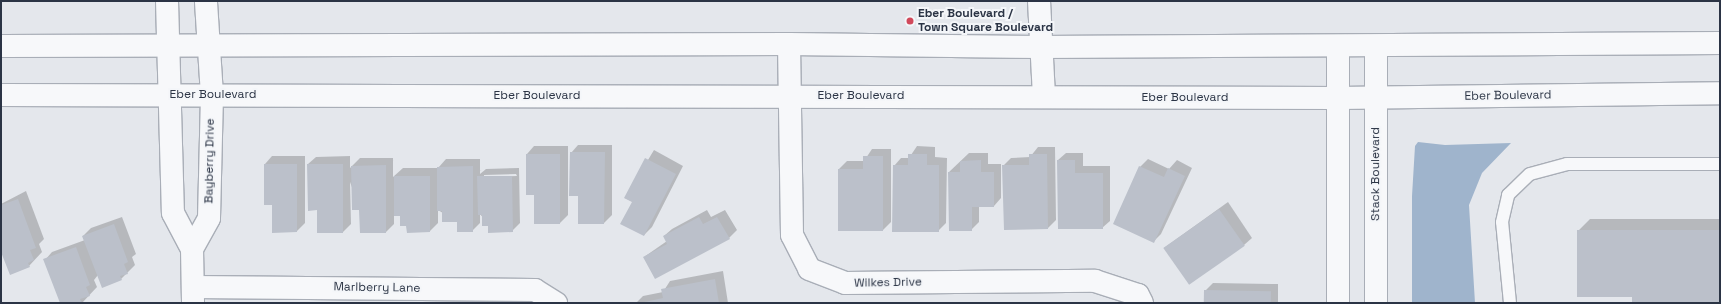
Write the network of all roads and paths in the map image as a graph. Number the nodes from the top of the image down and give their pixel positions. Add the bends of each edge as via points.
1 (167, 1) edge
2 (206, 1) edge
3 (1039, 1) edge
4 (1720, 43) edge
5 (789, 44) junction
6 (207, 45) junction
7 (1, 46) edge
8 (166, 46) junction
9 (1338, 46) junction
10 (1376, 46) junction
11 (1041, 47) junction
12 (1720, 93) edge
13 (1, 95) edge
14 (168, 95) junction
15 (212, 95) junction
16 (788, 96) junction
17 (1044, 97) junction
18 (1338, 98) junction
19 (1376, 98) junction
20 (1720, 164) edge
21 (192, 249) junction
22 (193, 295) edge
23 (556, 303) edge
24 (1142, 303) edge
25 (1338, 303) edge
26 (1376, 303) edge
27 (1510, 303) edge

1 - 8 street
2 - 6 street, Bayberry Drive
3 - 11 street
4 - 10 street
5 - 6 street
5 - 11 street
5 - 16 street, Wilkes Drive
6 - 8 street
6 - 15 street, Bayberry Drive
7 - 8 street
8 - 14 street
9 - 10 street
9 - 11 street
9 - 18 street
10 - 19 street, Stack Boulevard
11 - 17 street
12 - 19 street, Eber Boulevard
13 - 14 street, Eber Boulevard
14 - 15 street, Eber Boulevard
14 - 21 street via 173,213
15 - 16 street, Eber Boulevard
15 - 21 street, Bayberry Drive via 209,218
16 - 17 street, Eber Boulevard
16 - 24 street, Wilkes Drive via 792,235 810,269 845,283 1095,281 1138,295
17 - 18 street, Eber Boulevard
18 - 19 street, Eber Boulevard
18 - 25 street
19 - 26 street, Stack Boulevard
20 - 27 lane via 1567,164 1530,174 1508,195 1502,222
21 - 22 street
22 - 23 street, Marlberry Lane via 536,290

